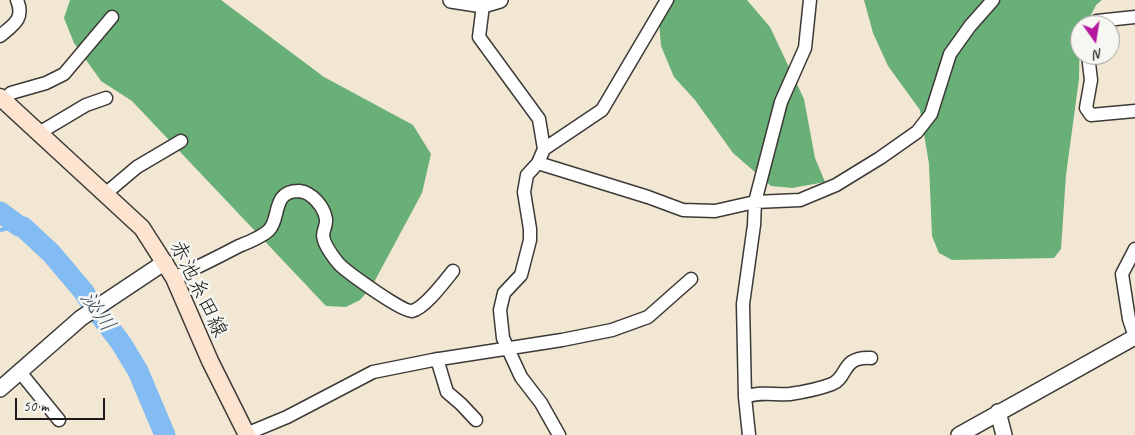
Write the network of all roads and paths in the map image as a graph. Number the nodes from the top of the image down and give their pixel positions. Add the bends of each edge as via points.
1 (17, 0) edge
2 (452, 0) edge
3 (500, 0) edge
4 (668, 0) edge
5 (810, 0) edge
6 (992, 0) edge
7 (483, 5) junction
8 (112, 17) dead end
9 (1135, 17) edge
10 (1120, 19) edge
11 (0, 36) edge
12 (1089, 65) edge
13 (106, 98) dead end
14 (2, 99) edge
15 (1135, 111) edge
16 (40, 133) junction
17 (181, 141) dead end
18 (544, 149) junction
19 (538, 163) junction
20 (105, 194) junction
21 (755, 202) junction
22 (1135, 249) edge
23 (165, 262) junction
24 (453, 271) dead end
25 (174, 278) junction
26 (691, 279) dead end
27 (1135, 337) edge
28 (507, 348) junction
29 (870, 358) dead end
30 (437, 360) junction
31 (20, 372) junction
32 (0, 390) edge
33 (744, 397) junction
34 (998, 412) junction
35 (59, 420) dead end
36 (476, 420) dead end
37 (247, 434) edge
38 (559, 435) edge
39 (749, 435) edge
40 (959, 435) edge
41 (1004, 435) edge

1 - 11 street via 20,16
2 - 7 street
3 - 7 street
4 - 18 street via 602,110
5 - 21 street via 806,48 781,102
6 - 21 street via 950,54 931,114 917,132 836,185 800,200
7 - 18 street via 479,36 539,119
8 - 14 street via 64,74 46,84 11,93
9 - 10 street
12 - 15 street via 1086,108 1091,115
13 - 16 street via 86,105
14 - 16 main road, 赤池糸田線
16 - 20 main road, 赤池糸田線
17 - 20 street via 137,167
18 - 19 street
19 - 21 street via 648,196 683,210 714,211
19 - 28 street via 528,174 524,192 530,240 521,275 504,293 500,310
20 - 23 main road, 赤池糸田線 via 142,228
21 - 33 street via 743,304
22 - 27 street via 1122,274
23 - 25 main road, 赤池糸田線
23 - 31 street via 81,318
24 - 25 street via 423,305 412,311 403,310 339,264 322,234 326,221 322,207 309,194 298,191 288,194 278,203 270,229
25 - 37 main road, 赤池糸田線 via 210,361
26 - 28 street via 648,317 612,330
27 - 34 street
28 - 30 street
28 - 38 street via 521,377
29 - 33 street via 862,357 851,362 836,382 824,387 791,394 755,393
30 - 36 street via 447,392
30 - 37 street via 373,372
31 - 32 street
31 - 35 street
33 - 39 street
34 - 40 street
34 - 41 street

